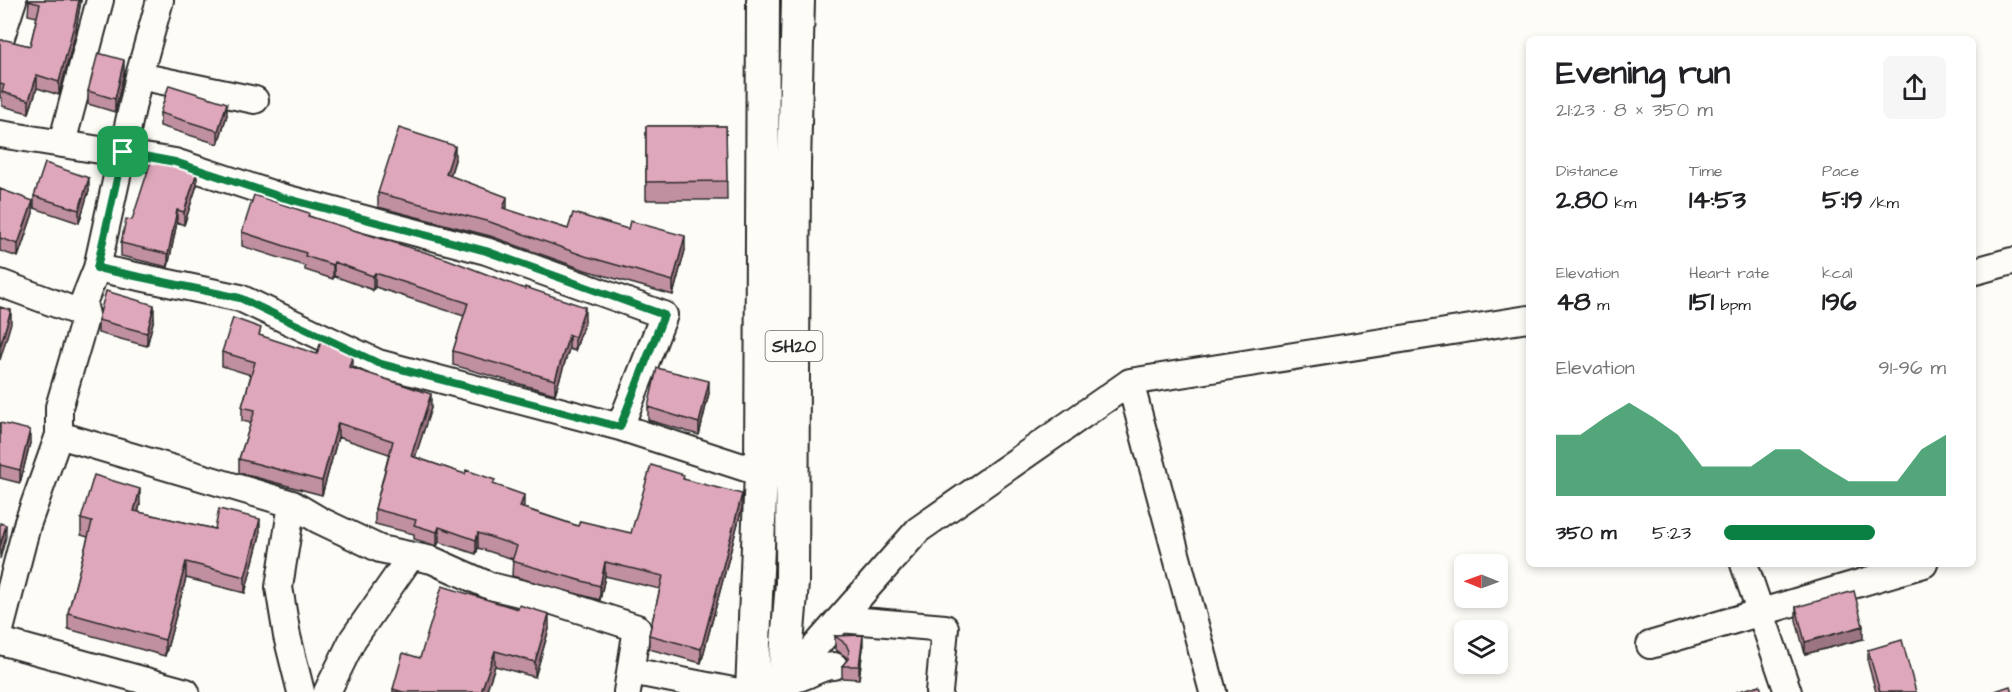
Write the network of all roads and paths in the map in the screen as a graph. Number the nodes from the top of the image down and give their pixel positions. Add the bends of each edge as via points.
1 (13, 0) edge
2 (100, 0) edge
3 (160, 0) edge
4 (763, 0) edge
5 (798, 0) edge
6 (0, 39) edge
7 (139, 76) junction
8 (255, 100) dead end
9 (0, 134) edge
10 (62, 143) junction
11 (123, 152) junction
12 (2012, 261) edge
13 (97, 268) junction
14 (1976, 271) edge
15 (0, 283) edge
16 (86, 315) junction
17 (1526, 319) edge
18 (1130, 382) junction
19 (620, 427) junction
20 (59, 435) junction
21 (761, 473) junction
22 (292, 504) junction
23 (411, 556) junction
24 (1745, 567) edge
25 (1914, 567) edge
26 (1759, 614) junction
27 (840, 619) junction
28 (0, 630) edge
29 (0, 640) edge
30 (1650, 645) dead end
31 (834, 666) dead end
32 (629, 682) edge
33 (775, 688) edge
34 (186, 692) edge
35 (301, 692) edge
36 (327, 692) edge
37 (738, 692) edge
38 (752, 692) edge
39 (939, 692) edge
40 (1213, 692) edge
41 (1788, 692) edge

1 - 6 street
2 - 10 street
3 - 7 street
4 - 21 main road, SH20
5 - 33 main road, SH20 via 792,583
7 - 8 street
7 - 11 street
9 - 10 street
10 - 11 street
11 - 13 street
11 - 19 street via 175,162 281,197 486,251 664,315
12 - 14 street
13 - 16 street via 83,303
13 - 19 street via 240,298 378,363
15 - 16 street
16 - 20 street via 58,407
17 - 18 street
18 - 27 street via 918,530
18 - 40 street
19 - 21 street
20 - 22 street
20 - 28 street via 27,525
21 - 38 main road, SH20
22 - 23 street via 380,549
22 - 35 street via 279,587
23 - 32 street via 432,560 490,586 637,628
23 - 36 street via 353,639
24 - 26 street
25 - 26 street
26 - 30 street
26 - 41 street
27 - 33 street
27 - 39 street via 945,628
29 - 34 street
31 - 33 street via 822,666 808,677
32 - 37 street

